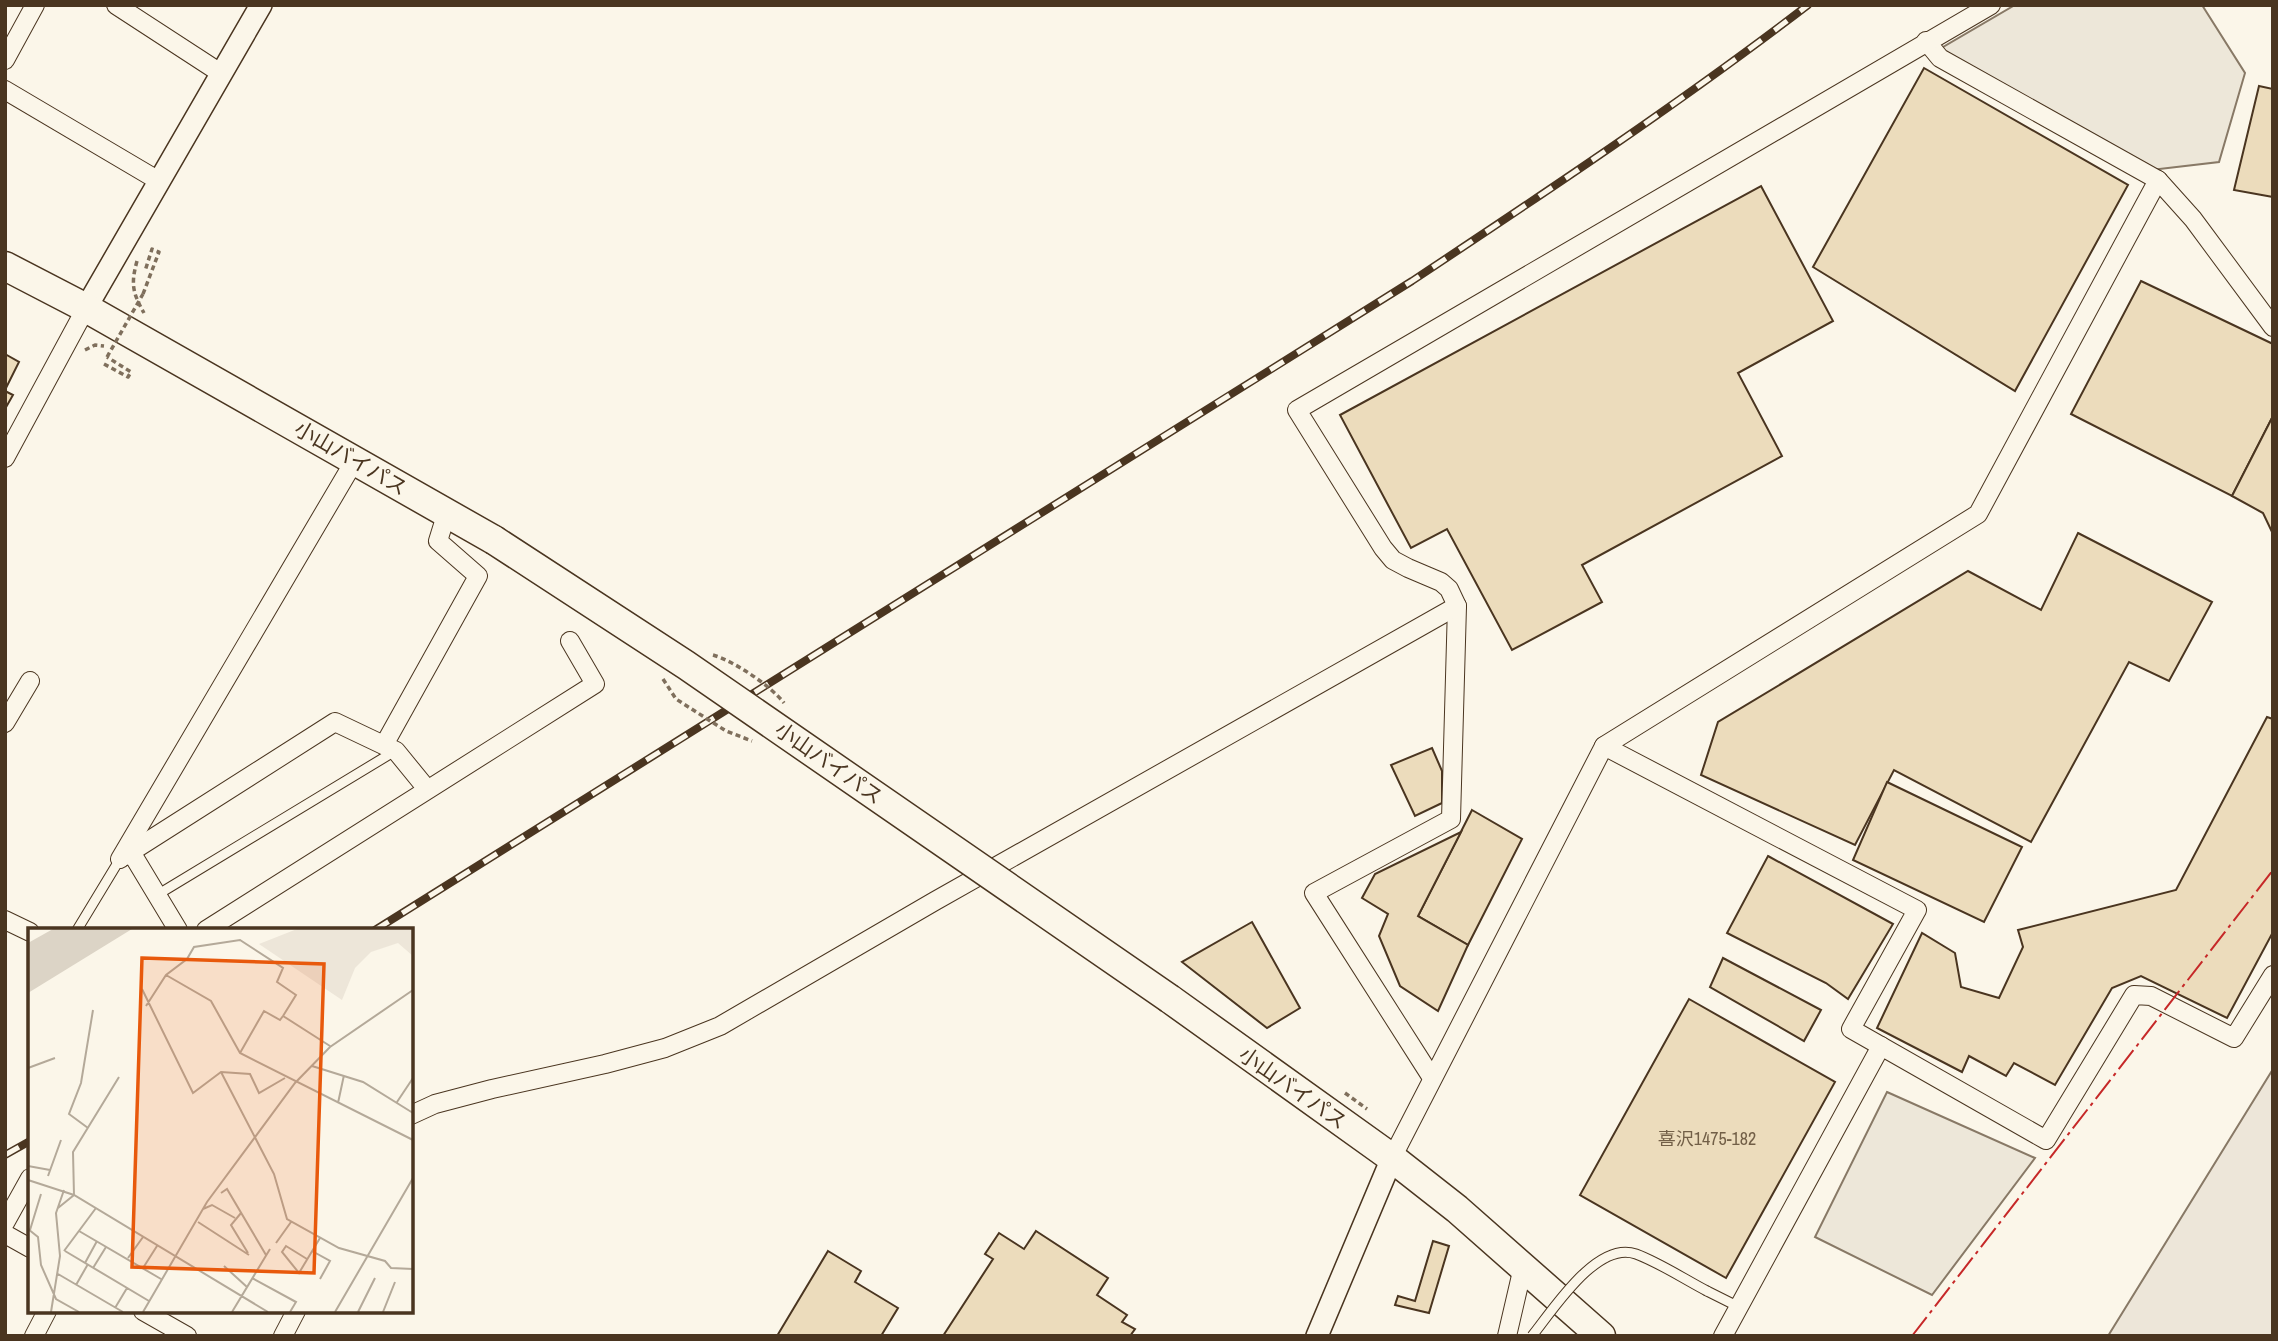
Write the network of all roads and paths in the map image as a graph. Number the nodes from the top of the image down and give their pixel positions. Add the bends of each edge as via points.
1 (35, 5) edge
2 (116, 5) edge
3 (261, 5) edge
4 (1991, 5) edge
5 (1926, 41) junction
6 (5, 60) edge
7 (222, 74) junction
8 (5, 90) edge
9 (2158, 180) junction
10 (159, 181) junction
11 (142, 251) dead end
12 (5, 266) edge
13 (145, 271) dead end
14 (86, 307) junction
15 (150, 319) dead end
16 (2273, 327) edge
17 (104, 364) dead end
18 (5, 457) edge
19 (355, 460) junction
20 (447, 512) junction
21 (1457, 606) junction
22 (570, 641) dead end
23 (30, 681) dead end
24 (5, 723) edge
25 (1604, 746) junction
26 (390, 748) junction
27 (427, 789) junction
28 (126, 855) junction
29 (157, 895) junction
30 (5, 920) edge
31 (78, 928) edge
32 (177, 928) edge
33 (209, 928) edge
34 (28, 931) edge
35 (2273, 975) edge
36 (1881, 1046) junction
37 (1432, 1078) junction
38 (413, 1114) edge
39 (1392, 1158) junction
40 (28, 1182) edge
41 (5, 1223) edge
42 (5, 1234) edge
43 (28, 1247) edge
44 (1523, 1267) junction
45 (1739, 1307) junction
46 (46, 1313) edge
47 (145, 1313) edge
48 (295, 1313) edge
49 (161, 1329) edge
50 (34, 1336) edge
51 (187, 1336) edge
52 (283, 1336) edge
53 (1317, 1336) edge
54 (1507, 1336) edge
55 (1532, 1336) edge
56 (1601, 1336) edge
57 (1723, 1336) edge

1 - 6 street
2 - 7 street
3 - 7 street
4 - 5 street
5 - 9 street via 1940,58
5 - 21 street via 1297,410 1383,548 1400,564 1441,582
7 - 10 street
8 - 10 street
9 - 16 street via 2193,219
9 - 25 street via 1978,514
10 - 14 street
11 - 15 path via 133,279 134,293
12 - 14 highway, 小山バイパス
13 - 17 path, bridge via 152,249 159,252 144,293 107,357 131,372 128,377
14 - 18 street
14 - 19 highway, 小山バイパス
19 - 20 highway, 小山バイパス
19 - 28 street
20 - 26 street via 438,541 478,576
20 - 39 highway, 小山バイパス, bridge via 686,665
21 - 37 street via 1451,819 1314,893
21 - 38 street via 720,1026 665,1048 435,1104
22 - 27 street via 596,684
23 - 24 street
25 - 36 street via 1917,910 1851,1029
25 - 37 street
26 - 27 street
26 - 28 street via 335,723
26 - 29 lane
27 - 33 street
28 - 29 street
28 - 31 lane
29 - 32 street
30 - 34 street
35 - 36 street via 2234,1038 2151,996 2134,995 2046,1140
36 - 45 street
37 - 39 street
39 - 44 highway, 小山バイパス
39 - 53 street
40 - 41 street
42 - 43 street
44 - 54 street
44 - 56 highway, 小山バイパス
45 - 55 lane, bridge via 1634,1253 1618,1253 1591,1266
45 - 57 street
46 - 50 street
47 - 49 street
48 - 52 street
49 - 51 street

